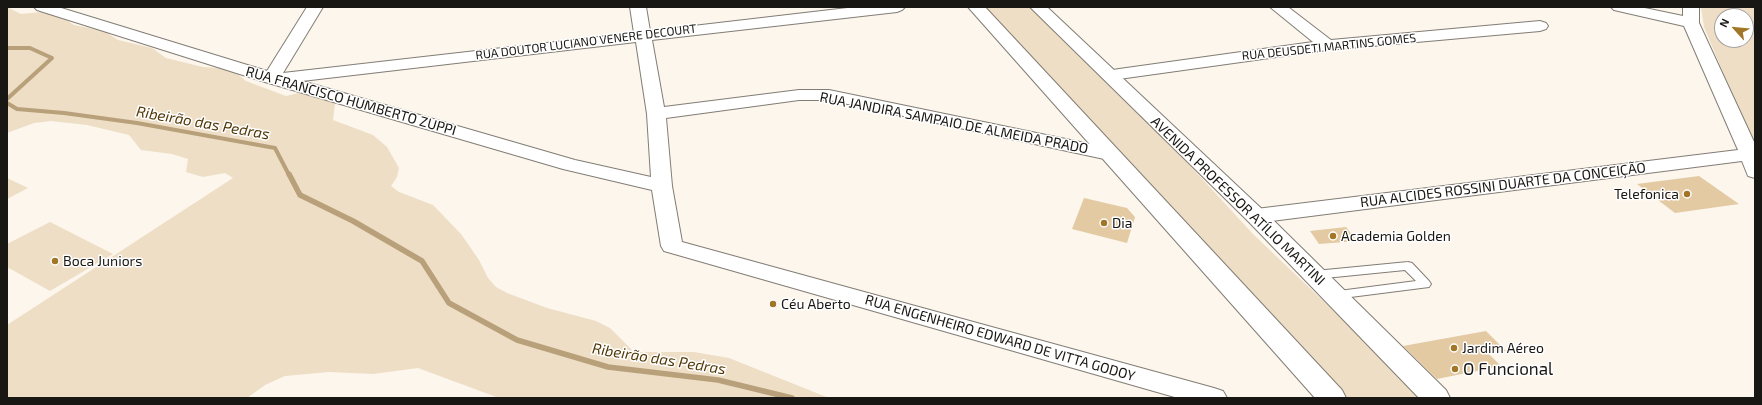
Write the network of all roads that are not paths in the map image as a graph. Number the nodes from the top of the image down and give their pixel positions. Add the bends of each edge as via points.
1 (42, 7) edge
2 (315, 7) edge
3 (638, 7) edge
4 (897, 7) edge
5 (976, 7) edge
6 (1038, 7) edge
7 (1278, 7) edge
8 (1619, 7) edge
9 (1691, 15) edge
10 (1540, 26) dead end
11 (643, 35) junction
12 (1327, 45) junction
13 (1118, 74) dead end
14 (273, 78) junction
15 (656, 114) junction
16 (1110, 154) junction
17 (1753, 163) edge
18 (662, 186) junction
19 (1256, 216) junction
20 (1315, 275) junction
21 (1335, 295) junction
22 (1325, 395) edge
23 (1214, 398) edge
24 (1436, 398) edge

1 - 14 street, RUA FRANCISCO HUMBERTO ZUPPI
2 - 14 street
3 - 11 street, RUA ENGENHEIRO EDWARD DE VITTA GODOY
4 - 11 street, RUA DOUTOR LUCIANO VENERE DECOURT
5 - 16 main road
6 - 19 main road, AVENIDA PROFESSOR ATÍLIO MARTINI
7 - 12 street
8 - 9 street
9 - 17 street
10 - 12 street, RUA DEUSDETI MARTINS GOMES
11 - 14 street, RUA DOUTOR LUCIANO VENERE DECOURT
11 - 15 street, RUA ENGENHEIRO EDWARD DE VITTA GODOY
12 - 13 street, RUA DEUSDETI MARTINS GOMES
14 - 18 street, RUA FRANCISCO HUMBERTO ZUPPI via 570,165
15 - 16 street, RUA JANDIRA SAMPAIO DE ALMEIDA PRADO via 799,96 829,95
15 - 18 street, RUA ENGENHEIRO EDWARD DE VITTA GODOY
16 - 22 main road
17 - 19 street, RUA ALCIDES ROSSINI DUARTE DA CONCEIÇÃO
18 - 23 street, RUA ENGENHEIRO EDWARD DE VITTA GODOY via 672,246
19 - 20 main road, AVENIDA PROFESSOR ATÍLIO MARTINI
20 - 21 main road, AVENIDA PROFESSOR ATÍLIO MARTINI
20 - 21 lane via 1408,266 1425,284
21 - 24 main road, AVENIDA PROFESSOR ATÍLIO MARTINI

